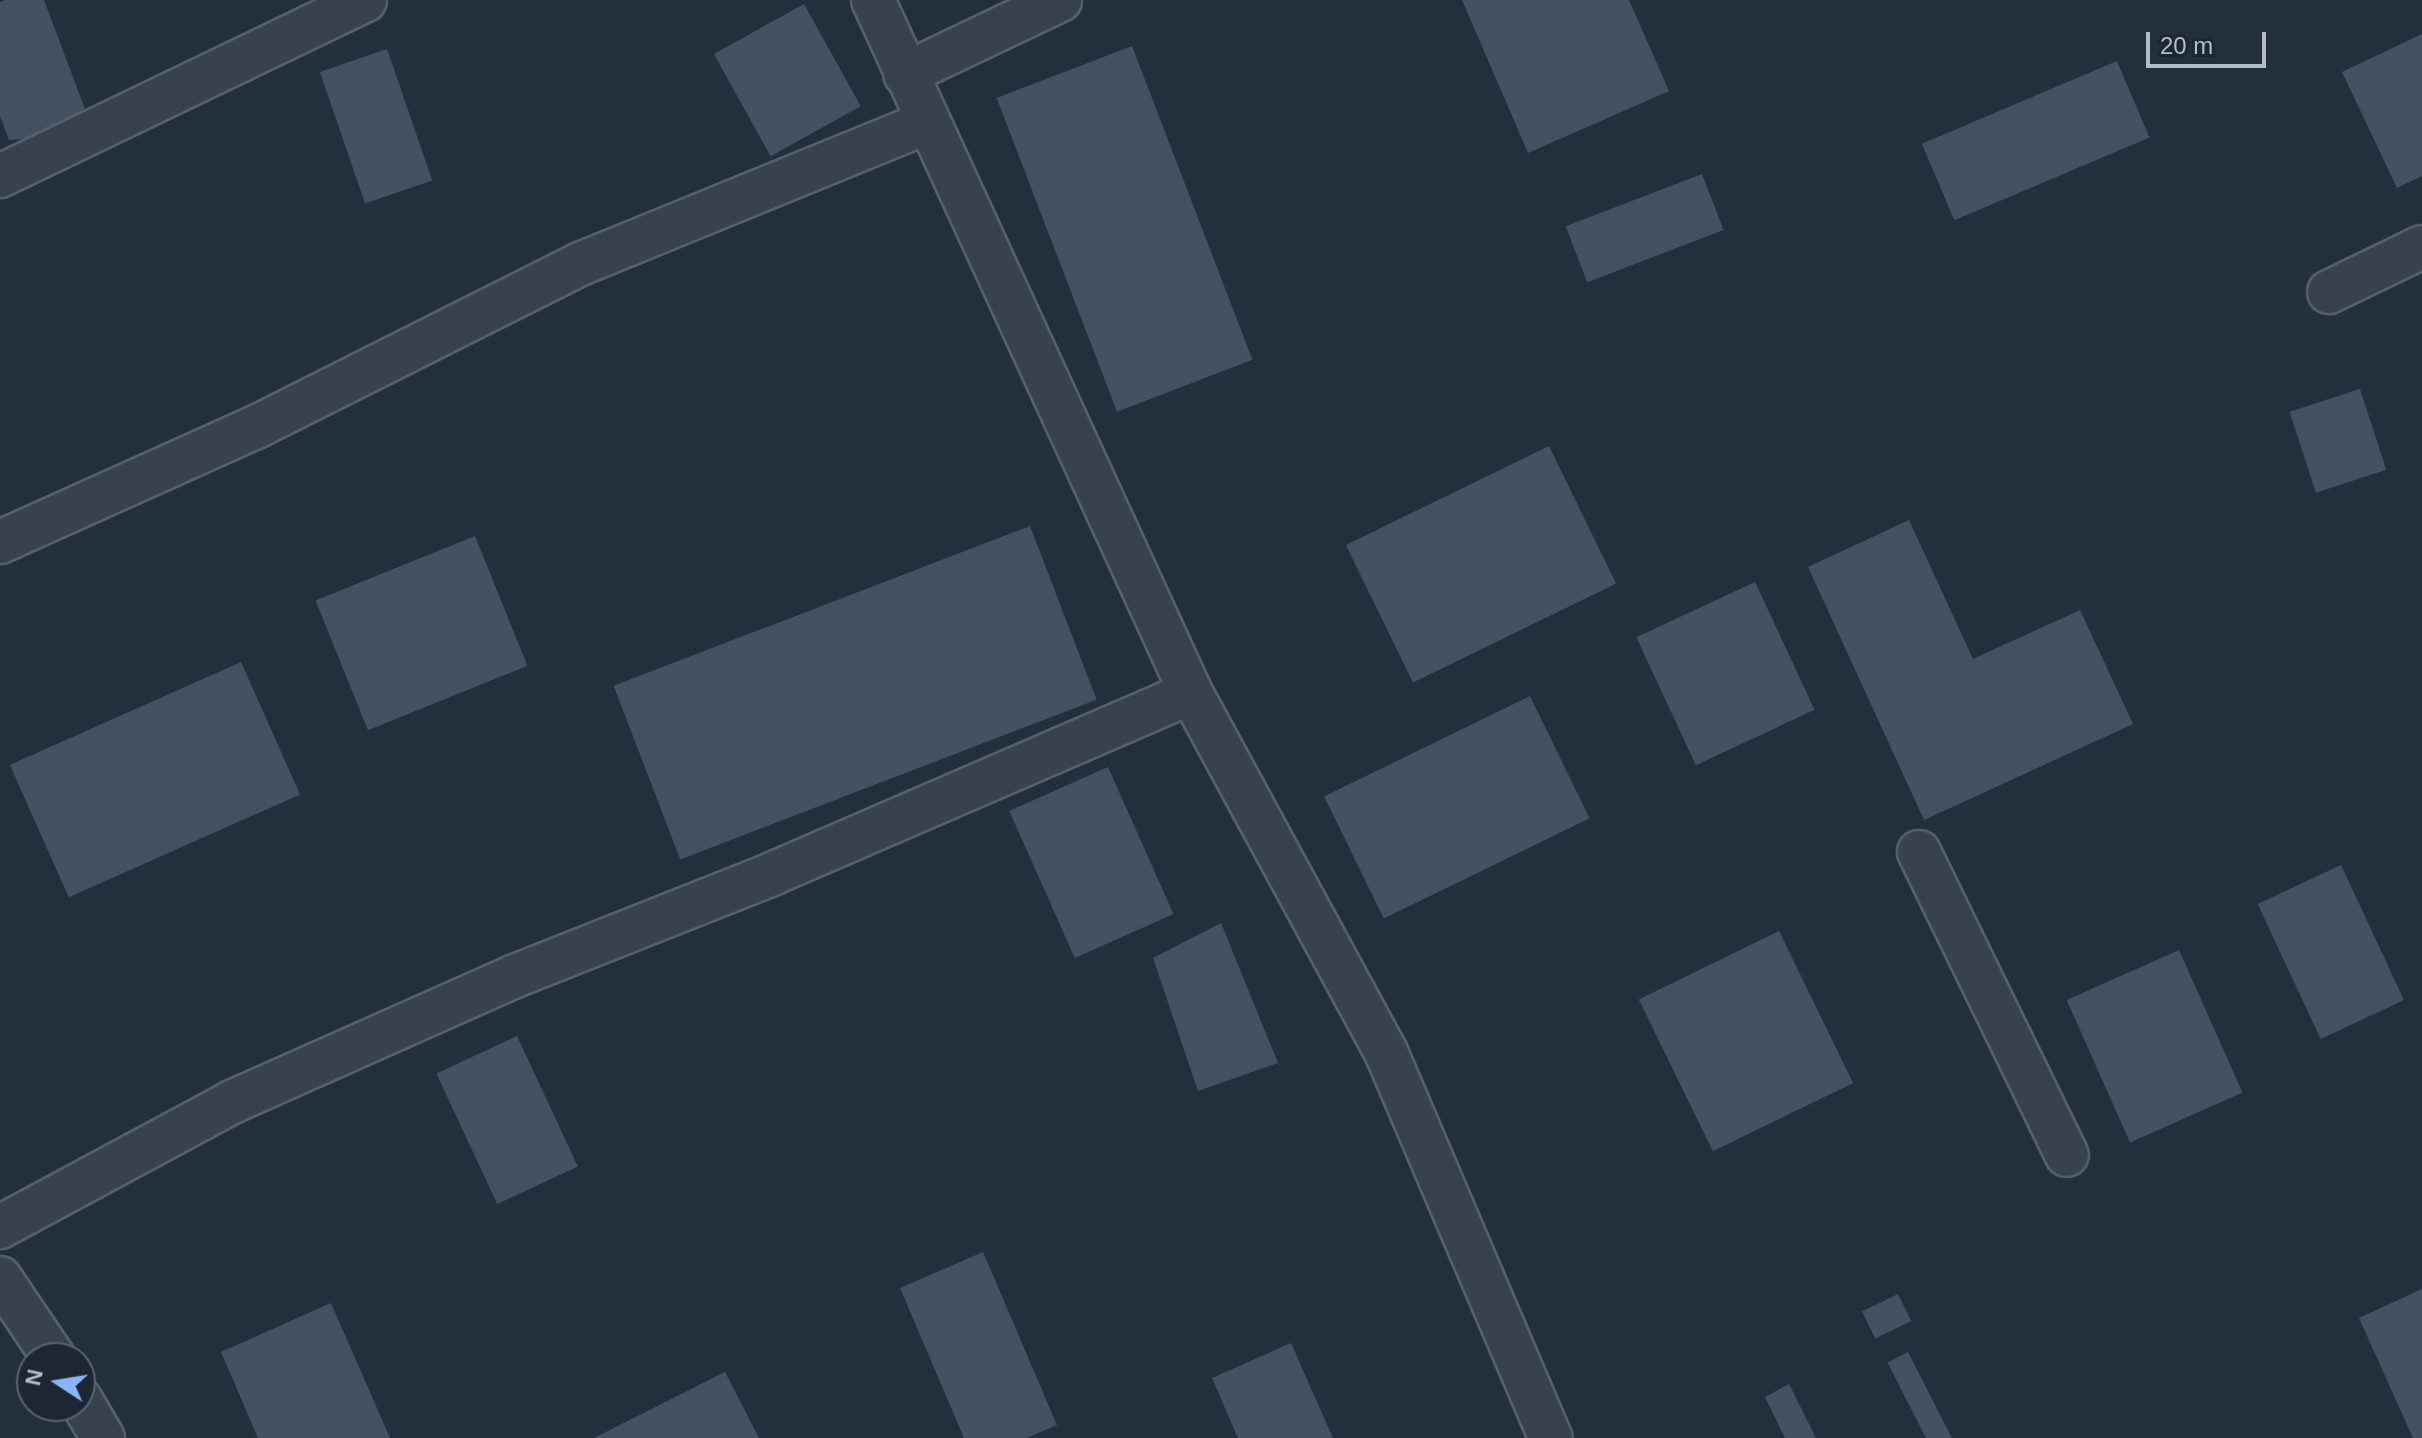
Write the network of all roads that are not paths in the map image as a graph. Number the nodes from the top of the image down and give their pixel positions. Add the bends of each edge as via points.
1 (365, 0) edge
2 (873, 0) edge
3 (1060, 0) edge
4 (905, 74) junction
5 (925, 123) junction
6 (0, 176) edge
7 (2422, 247) edge
8 (2329, 292) dead end
9 (0, 542) edge
10 (1191, 693) junction
11 (1919, 852) dead end
12 (2067, 1155) dead end
13 (0, 1227) edge
14 (0, 1278) edge
15 (43, 1342) edge
16 (1551, 1438) edge

1 - 6 street
2 - 4 street
3 - 4 street
4 - 5 street
5 - 9 street via 580,264 256,427
5 - 10 street
7 - 8 street
10 - 13 street via 772,874 515,976 246,1096
10 - 16 street via 1386,1052
11 - 12 street
14 - 15 street

